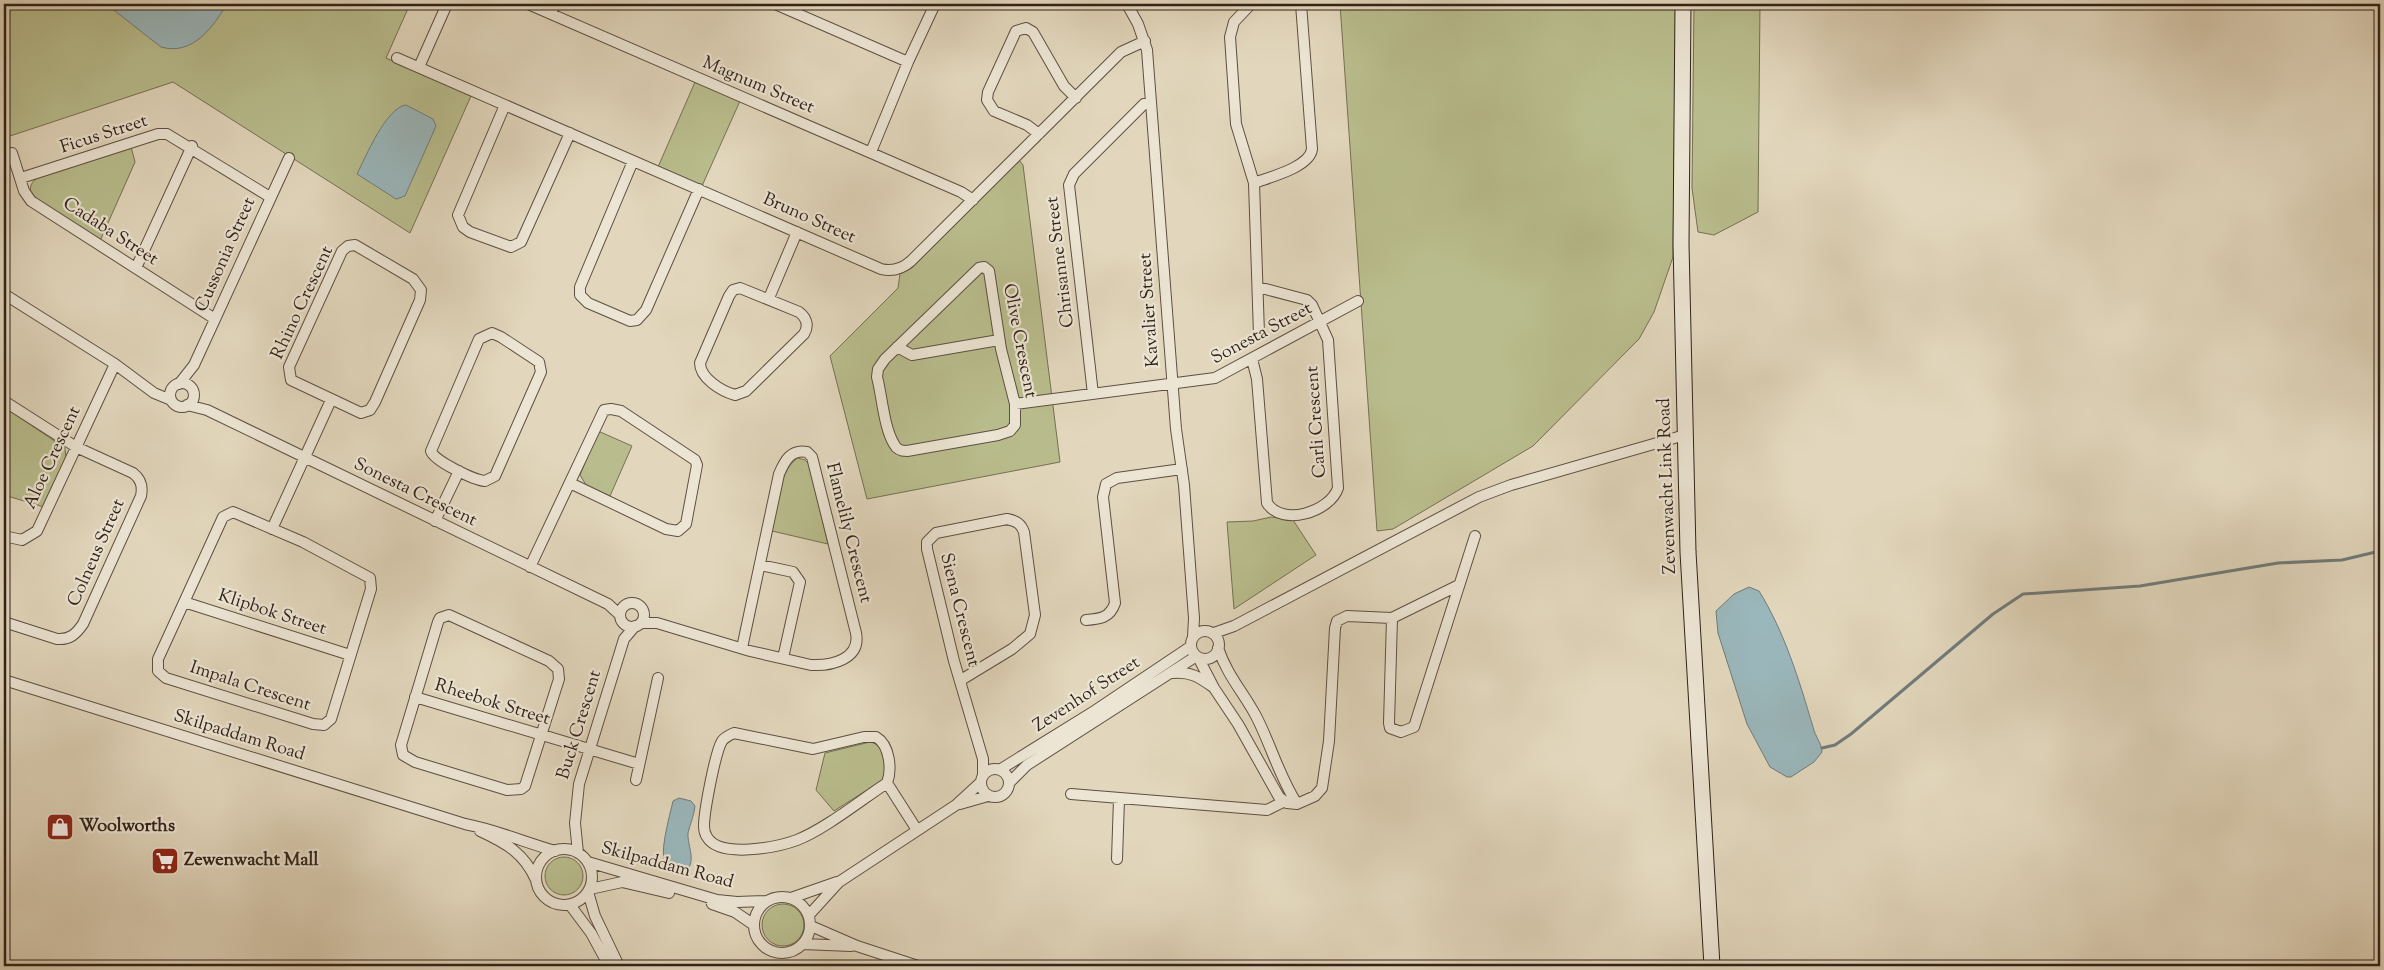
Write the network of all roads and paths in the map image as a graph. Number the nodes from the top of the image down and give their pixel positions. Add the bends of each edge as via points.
1 (447, 4) edge
2 (528, 4) edge
3 (775, 4) edge
4 (935, 4) edge
5 (1127, 4) edge
6 (1251, 4) edge
7 (1301, 4) edge
8 (1683, 4) edge
9 (553, 8) edge
10 (1145, 41) junction
11 (397, 58) dead end
12 (908, 62) junction
13 (418, 67) junction
14 (1076, 98) junction
15 (1151, 103) junction
16 (505, 105) junction
17 (570, 133) junction
18 (1039, 134) junction
19 (192, 146) junction
20 (12, 152) dead end
21 (872, 152) junction
22 (289, 158) dead end
23 (633, 161) junction
24 (20, 178) junction
25 (1254, 183) junction
26 (699, 189) junction
27 (270, 197) junction
28 (973, 200) junction
29 (797, 232) junction
30 (136, 268) junction
31 (1258, 287) junction
32 (4, 294) edge
33 (769, 298) junction
34 (1358, 301) dead end
35 (215, 319) junction
36 (1320, 322) junction
37 (1259, 334) dead end
38 (999, 340) junction
39 (897, 347) junction
40 (1252, 359) junction
41 (114, 364) junction
42 (194, 366) junction
43 (1172, 384) junction
44 (175, 386) junction
45 (150, 388) junction
46 (1093, 394) junction
47 (190, 397) junction
48 (171, 400) junction
49 (331, 400) junction
50 (4, 401) edge
51 (1015, 404) junction
52 (1685, 435) junction
53 (76, 447) junction
54 (306, 458) junction
55 (1182, 469) junction
56 (459, 471) junction
57 (570, 483) junction
58 (435, 521) junction
59 (272, 529) junction
60 (4, 536) edge
61 (1475, 536) dead end
62 (760, 565) junction
63 (530, 567) junction
64 (1459, 585) junction
65 (184, 602) junction
66 (608, 604) junction
67 (625, 605) junction
68 (1194, 618) junction
69 (1392, 618) junction
70 (621, 619) junction
71 (1086, 620) dead end
72 (640, 621) junction
73 (4, 622) edge
74 (1234, 626) junction
75 (1209, 632) junction
76 (624, 639) junction
77 (1192, 642) junction
78 (1219, 646) junction
79 (742, 648) junction
80 (350, 655) junction
81 (783, 658) junction
82 (1197, 658) junction
83 (1168, 674) junction
84 (658, 678) dead end
85 (4, 680) edge
86 (961, 680) junction
87 (1214, 688) junction
88 (415, 697) junction
89 (540, 735) junction
90 (589, 750) junction
91 (984, 759) junction
92 (639, 764) junction
93 (998, 769) junction
94 (982, 779) junction
95 (636, 780) dead end
96 (887, 783) junction
97 (1010, 783) junction
98 (1071, 794) dead end
99 (988, 796) junction
100 (1119, 799) junction
101 (1283, 802) junction
102 (1297, 804) junction
103 (956, 805) junction
104 (575, 823) junction
105 (465, 824) junction
106 (918, 830) junction
107 (558, 850) junction
108 (578, 853) junction
109 (1117, 859) dead end
110 (588, 862) junction
111 (537, 882) junction
112 (839, 882) junction
113 (589, 891) junction
114 (791, 898) junction
115 (767, 901) junction
116 (570, 904) junction
117 (809, 914) junction
118 (754, 925) junction
119 (811, 926) junction
120 (803, 944) junction
121 (856, 946) junction
122 (609, 966) edge
123 (619, 966) edge
124 (918, 966) edge
125 (1712, 966) edge

1 - 13 street
2 - 9 street, Magnum Street
3 - 12 street
4 - 12 street
5 - 10 street, Kavalier Street
6 - 25 street via 1234,22 1230,37 1236,124
7 - 25 street via 1312,153 1304,163
8 - 52 street, Zevenwacht Link Road via 1681,244
9 - 21 street, Magnum Street
10 - 14 street, Bruno Street via 1121,52
10 - 15 street, Kavalier Street
11 - 13 street, Bruno Street
12 - 21 street
13 - 16 street, Bruno Street
14 - 18 street, Bruno Street
14 - 18 street via 1064,86 1032,32 1022,28 1016,31 987,100 994,111 1027,125
15 - 43 street, Kavalier Street
15 - 46 street, Chrisanne Street via 1144,104 1074,174 1069,185
16 - 17 street, Bruno Street
16 - 17 street via 458,215 463,227 470,232 504,246 511,247 521,242
17 - 23 street, Bruno Street
18 - 28 street, Bruno Street
19 - 24 street, Ficus Street via 162,133
19 - 27 street, Ficus Street
19 - 30 street
20 - 24 street, Cadaba Street
21 - 28 street, Magnum Street
22 - 27 street, Cussonia Street
23 - 26 street, Bruno Street
23 - 26 street via 580,287 580,295 588,303 630,321 641,317 646,310
24 - 30 street, Cadaba Street via 31,201
25 - 31 street
26 - 29 street, Bruno Street
27 - 35 street, Cussonia Street
28 - 29 street, Bruno Street via 911,262 895,270 881,269
29 - 33 street
30 - 35 street, Cadaba Street
31 - 36 street, Carli Crescent via 1307,300
31 - 37 street
32 - 41 street
33 - 33 street via 744,288 733,290 701,359 703,374 731,394 746,391 806,331 807,324 802,314
34 - 36 street, Sonesta Street
35 - 42 street, Cussonia Street
36 - 40 street, Sonesta Street
36 - 40 street, Carli Crescent via 1328,340 1338,484 1332,499 1308,514 1276,511 1267,503 1257,379
38 - 39 street via 912,355
38 - 39 street, Olive Crescent via 989,271 984,267 978,268
38 - 51 street, Olive Crescent
39 - 51 street, Olive Crescent via 878,369 877,377 894,445 900,451 1010,431 1015,425
40 - 43 street, Sonesta Street via 1215,378
41 - 45 street
41 - 53 street, Aloe Crescent
42 - 44 street, Cussonia Street
42 - 47 street, Cussonia Street
43 - 46 street, Sonesta Street
43 - 55 street, Kavalier Street
44 - 45 street
44 - 47 street via 185,384
44 - 48 street
45 - 48 street
46 - 51 street, Sonesta Street
47 - 48 street via 178,406
47 - 54 street, Sonesta Crescent via 207,410
49 - 49 street, Rhino Crescent via 291,380 289,367 342,251 356,245 413,279 421,290 420,300 372,407 361,413
49 - 54 street
50 - 53 street
52 - 74 street, Zevenhof Street via 1500,488
52 - 125 street, Zevenwacht Link Road via 1688,552
53 - 60 street, Aloe Crescent via 37,531 22,540
53 - 73 street, Colneus Street via 136,475 142,487 141,496 83,624 73,636 57,639
54 - 58 street, Sonesta Crescent
54 - 59 street
55 - 68 street, Kavalier Street
55 - 71 street via 1117,478 1104,488 1115,603 1105,617
56 - 56 street via 481,481 489,481 495,476 541,372 538,362 492,333 479,339 431,448 435,458
56 - 58 street
57 - 57 street via 601,414 607,409 621,411 695,460 697,465 686,524 678,531 666,529
57 - 63 street
58 - 63 street, Sonesta Crescent
59 - 65 street, Impala Crescent via 233,512 225,514
59 - 80 street, Impala Crescent via 334,557 370,578 371,589
61 - 64 street
62 - 79 street, Flamelily Crescent
62 - 81 street via 793,572 800,582
62 - 81 street, Flamelily Crescent via 779,474 792,454 799,450 807,452 812,457 858,640 854,653 826,664
63 - 66 street, Sonesta Crescent
64 - 69 street
64 - 69 street via 1414,727 1400,732 1390,728 1389,723
65 - 80 street, Klipbok Street
65 - 80 street, Impala Crescent via 156,665 160,674 175,681 319,726 331,719
66 - 67 street, Sonesta Crescent
66 - 70 street, Sonesta Crescent
67 - 70 street
67 - 72 street via 638,605
68 - 75 street
68 - 77 street, Kavalier Street
69 - 102 street via 1347,616 1337,621 1329,741 1322,788 1315,796
70 - 72 street via 629,627
70 - 76 street, Buck Crescent
72 - 76 street, Buck Crescent
72 - 79 street
74 - 75 street, Zevenhof Street
74 - 78 street
75 - 77 street, Zevenhof Street
75 - 78 street
76 - 90 street, Buck Crescent
77 - 82 street
77 - 93 street, Zevenhof Street via 1096,710
78 - 82 street, Zevenhof Street via 1212,656
78 - 102 street via 1226,669 1256,716 1278,770
79 - 81 street, Flamelily Crescent
82 - 83 street, Zevenhof Street
82 - 87 street
83 - 87 street via 1188,672
83 - 97 street, Zevenhof Street via 1027,765
84 - 92 street
85 - 105 street, Skilpaddam Road
86 - 86 street, Siena Crescent via 927,542 936,533 1015,520 1024,532 1034,624 1024,641
86 - 91 street, Siena Crescent
87 - 101 street
88 - 89 street, Rheebok Street
88 - 89 street via 401,745 402,756 488,784 513,791 524,786
88 - 89 street via 438,622 440,618 454,616 549,661 558,669 559,679
89 - 90 street, Rheebok Street
90 - 92 street, Rheebok Street
90 - 104 street, Buck Crescent via 577,792
91 - 93 street
91 - 94 street, Siena Crescent
92 - 95 street
93 - 94 street, Zevenhof Street
93 - 97 street
94 - 99 street
94 - 103 street, Zevenhof Street
96 - 96 street via 889,763 882,742 876,737 813,749 734,733 725,737 718,750 704,832 716,845 739,850 783,845 799,839
96 - 106 street
97 - 99 street, Zevenhof Street via 1002,796
98 - 100 street
99 - 103 street, Zevenhof Street
100 - 101 street via 1267,810
100 - 109 street
101 - 102 street
103 - 106 street, Zevenhof Street
104 - 107 street via 568,840
104 - 108 street
105 - 107 street, Skilpaddam Road via 494,829 526,843
105 - 111 street, Skilpaddam Road via 508,844 527,862
106 - 112 street, Zevenhof Street
107 - 108 street
107 - 111 street via 548,855 538,867
108 - 110 street
110 - 113 street via 592,880
110 - 115 street, Skilpaddam Road via 717,900
111 - 116 street via 549,900
112 - 114 street, Zevenhof Street
112 - 117 street, Zevenhof Street
113 - 116 street via 582,899
113 - 118 street, Skilpaddam Road via 614,882 628,882 727,909
113 - 123 street via 595,916
114 - 115 street via 781,896
114 - 117 street via 804,906
115 - 118 street via 757,911
116 - 122 street
117 - 119 street
118 - 120 street via 758,940 775,952 790,952
119 - 120 street
119 - 121 street
120 - 121 street
121 - 124 street

